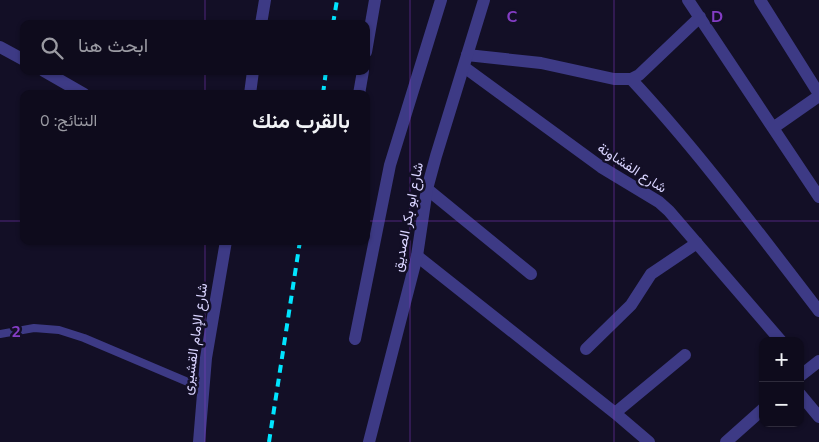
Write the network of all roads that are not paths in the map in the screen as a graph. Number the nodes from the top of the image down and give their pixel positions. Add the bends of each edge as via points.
1 (265, 0) edge
2 (375, 0) edge
3 (440, 0) edge
4 (484, 0) edge
5 (688, 0) edge
6 (760, 0) edge
7 (700, 17) junction
8 (262, 20) edge
9 (370, 29) edge
10 (0, 47) edge
11 (20, 58) edge
12 (466, 61) junction
13 (51, 75) edge
14 (253, 75) edge
15 (362, 75) edge
16 (631, 79) junction
17 (77, 90) edge
18 (251, 90) edge
19 (360, 90) edge
20 (819, 95) edge
21 (773, 128) junction
22 (427, 189) junction
23 (819, 197) edge
24 (697, 243) junction
25 (225, 245) edge
26 (417, 256) junction
27 (531, 274) dead end
28 (819, 311) edge
29 (0, 334) edge
30 (778, 337) edge
31 (355, 339) dead end
32 (586, 349) dead end
33 (685, 355) dead end
34 (819, 360) edge
35 (804, 369) edge
36 (202, 388) junction
37 (804, 399) edge
38 (615, 413) junction
39 (759, 413) edge
40 (819, 417) edge
41 (643, 440) edge
42 (199, 442) edge
43 (369, 442) edge
44 (726, 442) edge

1 - 8 street
2 - 9 street
3 - 31 street via 393,152
4 - 12 street, شارع ابو بكر الصديق
5 - 7 street
6 - 20 street
7 - 16 street
7 - 21 street
10 - 11 street
12 - 16 street via 541,63 614,79
12 - 22 street, شارع ابو بكر الصديق
12 - 24 street, شارع الفشاونة via 601,167 659,202
13 - 17 street
14 - 18 street
15 - 19 street
16 - 28 street via 702,161
20 - 21 street
21 - 23 street
22 - 26 street, شارع ابو بكر الصديق
22 - 27 street
24 - 30 street, شارع الفشاونة
24 - 32 street via 651,274 631,305
25 - 36 street, شارع الإمام القشيرى
26 - 38 street
26 - 43 street, شارع ابو بكر الصديق
29 - 36 lane via 34,328 59,330
33 - 38 street
34 - 35 street
36 - 42 street, شارع الإمام القشيرى
37 - 40 street
38 - 41 street
39 - 44 street

